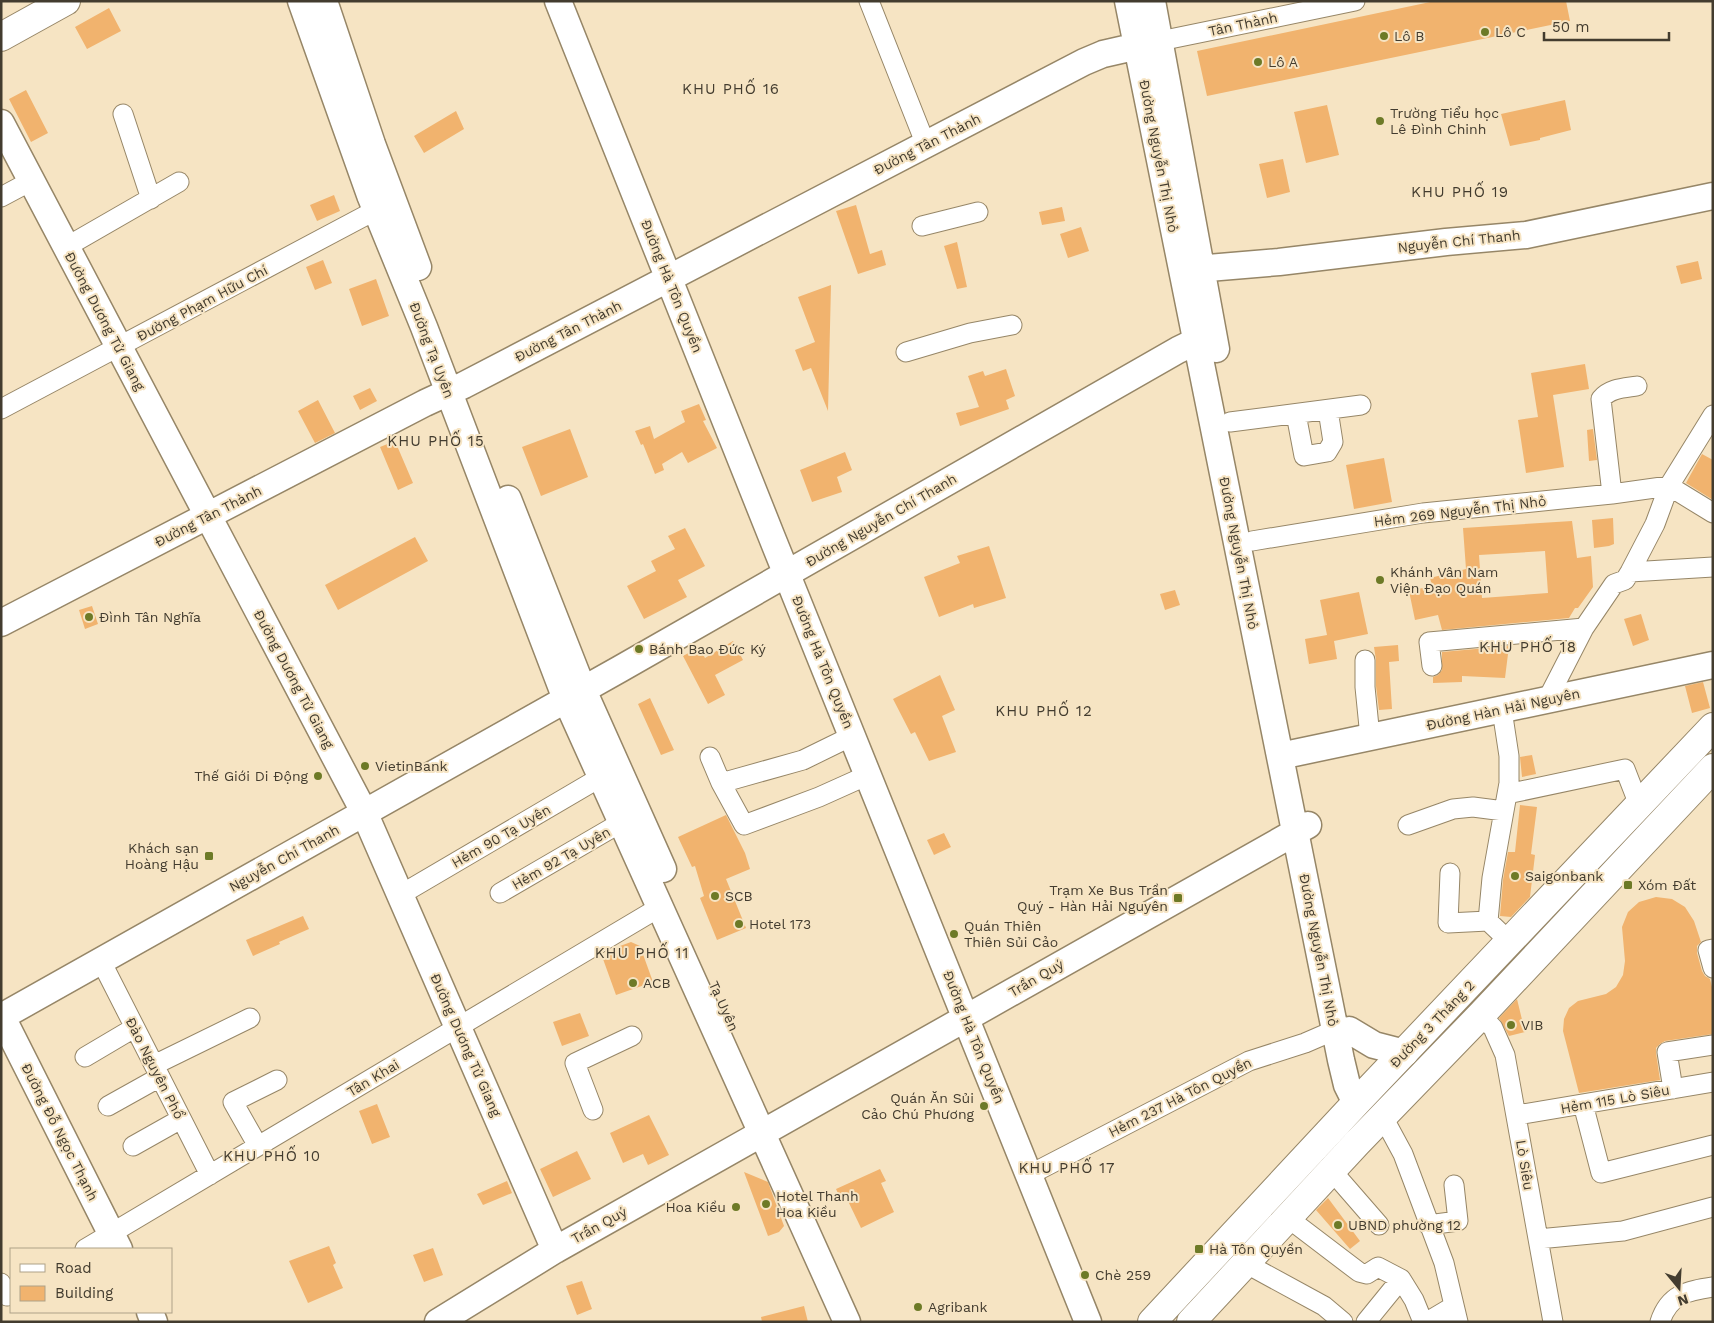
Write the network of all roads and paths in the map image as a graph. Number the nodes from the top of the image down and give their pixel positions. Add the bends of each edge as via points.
1 (66, 1) edge
2 (302, 1) edge
3 (324, 1) edge
4 (558, 1) edge
5 (869, 1) edge
6 (1128, 1) edge
7 (1152, 1) edge
8 (1355, 1) edge
9 (1, 37) edge
10 (1148, 44) junction
11 (123, 114) dead end
12 (1, 123) edge
13 (926, 145) junction
14 (31, 181) junction
15 (179, 182) dead end
16 (1713, 196) edge
17 (1, 197) edge
18 (151, 199) junction
19 (384, 205) junction
20 (978, 212) dead end
21 (922, 226) dead end
22 (66, 247) junction
23 (1192, 269) junction
24 (669, 279) junction
25 (1012, 325) dead end
26 (1205, 337) junction
27 (119, 347) junction
28 (906, 352) dead end
29 (1637, 386) dead end
30 (456, 388) junction
31 (1361, 405) dead end
32 (1, 409) edge
33 (1328, 410) junction
34 (1296, 414) junction
35 (1713, 415) edge
36 (1230, 422) junction
37 (1669, 486) junction
38 (1612, 494) junction
39 (1713, 513) edge
40 (208, 516) junction
41 (1252, 541) junction
42 (1713, 567) edge
43 (1630, 572) junction
44 (787, 574) junction
45 (1, 623) edge
46 (1584, 628) junction
47 (1364, 660) dead end
48 (1713, 665) edge
49 (1432, 666) dead end
50 (574, 694) junction
51 (1547, 700) junction
52 (1502, 710) junction
53 (1713, 727) edge
54 (852, 736) junction
55 (1370, 737) junction
56 (1690, 751) junction
57 (1287, 755) junction
58 (710, 757) dead end
59 (1713, 768) edge
60 (868, 775) junction
61 (601, 777) junction
62 (721, 783) junction
63 (1505, 802) junction
64 (1640, 805) junction
65 (364, 812) junction
66 (622, 822) junction
67 (1408, 825) dead end
68 (1301, 828) junction
69 (1450, 873) dead end
70 (500, 893) dead end
71 (400, 895) junction
72 (668, 902) junction
73 (1488, 921) junction
74 (1510, 942) junction
75 (1713, 949) edge
76 (101, 961) junction
77 (1713, 968) edge
78 (1481, 1014) junction
79 (1, 1016) edge
80 (250, 1018) dead end
81 (966, 1018) junction
82 (458, 1027) junction
83 (134, 1028) junction
84 (1342, 1030) junction
85 (632, 1036) dead end
86 (1713, 1045) edge
87 (1405, 1053) junction
88 (84, 1057) dead end
89 (156, 1071) junction
90 (278, 1080) dead end
91 (1713, 1082) edge
92 (1673, 1089) junction
93 (1364, 1095) junction
94 (1583, 1104) junction
95 (108, 1106) dead end
96 (593, 1110) dead end
97 (1517, 1115) junction
98 (1384, 1116) junction
99 (181, 1119) junction
100 (770, 1129) junction
101 (1713, 1145) edge
102 (133, 1146) dead end
103 (258, 1146) junction
104 (1332, 1171) junction
105 (210, 1175) junction
106 (1029, 1175) junction
107 (1454, 1185) dead end
108 (1713, 1207) edge
109 (1288, 1218) junction
110 (1379, 1225) dead end
111 (1428, 1225) junction
112 (1538, 1238) junction
113 (115, 1242) edge
114 (89, 1248) edge
115 (556, 1250) junction
116 (1245, 1263) junction
117 (1400, 1279) junction
118 (1713, 1287) edge
119 (1456, 1314) edge
120 (438, 1322) edge
121 (847, 1322) edge
122 (866, 1322) edge
123 (1088, 1322) edge
124 (1152, 1322) edge
125 (1191, 1322) edge
126 (1343, 1322) edge
127 (1366, 1322) edge
128 (1423, 1322) edge
129 (1427, 1322) edge
130 (1553, 1322) edge
131 (1660, 1322) edge

1 - 9 main road
2 - 19 street, Đường Tạ Uyên via 347,133
3 - 19 street, Đường Tạ Uyên
4 - 24 street, Đường Hà Tôn Quyền
5 - 13 street
6 - 10 street, Đường Nguyễn Thị Nhỏ
7 - 10 street, Đường Nguyễn Thị Nhỏ
8 - 10 street, Tân Thành
10 - 13 street, Đường Tân Thành via 1094,58
10 - 23 street, Đường Nguyễn Thị Nhỏ
11 - 18 street
12 - 14 street, Đường Dương Tử Giang
13 - 24 street, Đường Tân Thành
14 - 17 street
14 - 22 street, Đường Dương Tử Giang
15 - 18 street
16 - 23 street, Nguyễn Chí Thanh via 1526,235
18 - 22 street
19 - 27 street, Đường Phạm Hữu Chí
19 - 30 street, Đường Tạ Uyên via 424,327
20 - 21 street
22 - 27 street, Đường Dương Tử Giang
23 - 26 street, Đường Nguyễn Thị Nhỏ
24 - 30 street, Đường Tân Thành
24 - 44 street, Đường Hà Tôn Quyền
25 - 28 street via 970,333
26 - 36 street, Đường Nguyễn Thị Nhỏ
26 - 44 street, Đường Nguyễn Chí Thanh
26 - 57 street, Đường Nguyễn Thị Nhỏ
27 - 32 street, Đường Phạm Hữu Chí
27 - 40 street, Đường Dương Tử Giang
29 - 38 street via 1612,391 1601,398
30 - 40 street, Đường Tân Thành
30 - 50 street, Đường Tạ Uyên
31 - 33 street
33 - 34 street
33 - 34 street via 1333,442 1327,452 1304,456
34 - 36 street
35 - 37 street
36 - 41 street, Đường Nguyễn Thị Nhỏ
37 - 38 street, Hẻm 269 Nguyễn Thị Nhỏ
37 - 39 street
37 - 43 street via 1655,524
38 - 41 street, Hẻm 269 Nguyễn Thị Nhỏ via 1423,513
40 - 45 street, Đường Tân Thành
40 - 65 street, Đường Dương Tử Giang
41 - 57 street, Đường Nguyễn Thị Nhỏ
42 - 43 street
43 - 46 street via 1625,580 1614,584
44 - 50 street, Đường Nguyễn Chí Thanh
44 - 54 street, Đường Hà Tôn Quyền
46 - 49 street via 1430,642
46 - 51 street
47 - 55 street
48 - 51 street, Đường Hàn Hải Nguyên
50 - 61 street, Tạ Uyên
50 - 65 street, Nguyễn Chí Thanh
50 - 72 street, Tạ Uyên
51 - 52 street, Đường Hàn Hải Nguyên
52 - 55 street, Đường Hàn Hải Nguyên
52 - 63 street via 1510,783
53 - 56 main road, Đường 3 Tháng 2
54 - 60 street, Đường Hà Tôn Quyền
54 - 62 street via 803,760
55 - 57 street, Đường Hàn Hải Nguyên
56 - 59 street
56 - 64 main road, Đường 3 Tháng 2
57 - 68 street, Đường Nguyễn Thị Nhỏ
58 - 62 street
59 - 78 main road, Đường 3 Tháng 2
60 - 62 street via 744,825
60 - 81 street, Đường Hà Tôn Quyền
61 - 66 street, Tạ Uyên
61 - 71 street, Hẻm 90 Tạ Uyên
63 - 64 street via 1625,769
63 - 67 street via 1453,810
63 - 73 street
64 - 74 main road, Đường 3 Tháng 2
65 - 71 street, Đường Dương Tử Giang
65 - 76 street, Nguyễn Chí Thanh
66 - 70 street, Hẻm 92 Tạ Uyên
66 - 72 street, Tạ Uyên
68 - 81 street, Trần Quý
68 - 84 street, Đường Nguyễn Thị Nhỏ
69 - 73 street via 1448,923
71 - 82 street, Đường Dương Tử Giang
72 - 82 street, Tân Khai
72 - 100 street, Tạ Uyên
73 - 74 street
74 - 87 main road, Đường 3 Tháng 2
75 - 77 street via 1708,950
76 - 79 street, Nguyễn Chí Thanh
76 - 83 street, Đào Nguyên Phổ
78 - 97 street, Lò Siêu via 1493,1028 1505,1055
78 - 98 main road, Đường 3 Tháng 2
79 - 113 street, Đường Đỗ Ngọc Thạnh
80 - 89 street
81 - 100 street, Trần Quý
81 - 106 street, Đường Hà Tôn Quyền
82 - 103 street, Tân Khai
82 - 115 street, Đường Dương Tử Giang
83 - 88 street
83 - 89 street, Đào Nguyên Phổ
84 - 87 street via 1374,1045
84 - 93 street, Đường Nguyễn Thị Nhỏ via 1361,1070
84 - 106 street, Hẻm 237 Hà Tôn Quyền via 1249,1061
85 - 96 street via 575,1063
86 - 92 street via 1668,1052
87 - 93 main road, Đường 3 Tháng 2
89 - 95 street
89 - 99 street, Đào Nguyên Phổ
90 - 103 street via 233,1102
91 - 92 street, Hẻm 115 Lò Siêu
92 - 94 street, Hẻm 115 Lò Siêu
93 - 98 main road
93 - 124 main road, Đường 3 Tháng 2
94 - 97 street, Hẻm 115 Lò Siêu
94 - 101 street via 1601,1173
97 - 112 street, Lò Siêu
98 - 104 main road, Đường 3 Tháng 2
98 - 111 street via 1403,1154
99 - 102 street
99 - 105 street, Đào Nguyên Phổ
100 - 115 street, Trần Quý
100 - 121 street, Tạ Uyên
100 - 122 street, Tạ Uyên
103 - 105 street, Tân Khai
104 - 109 main road, Đường 3 Tháng 2
104 - 110 street
105 - 113 street, Tân Khai
106 - 123 street, Đường Hà Tôn Quyền
107 - 111 street via 1458,1221
108 - 112 street via 1623,1232
109 - 116 main road, Đường 3 Tháng 2
109 - 117 street via 1359,1272 1367,1274 1378,1267
111 - 119 street via 1444,1263
112 - 130 street, Lò Siêu
113 - 114 street, Tân Khai
115 - 120 street, Trần Quý
116 - 125 main road, Đường 3 Tháng 2
116 - 126 street via 1324,1306
117 - 127 street
117 - 128 street
118 - 131 street via 1674,1298
119 - 129 street

